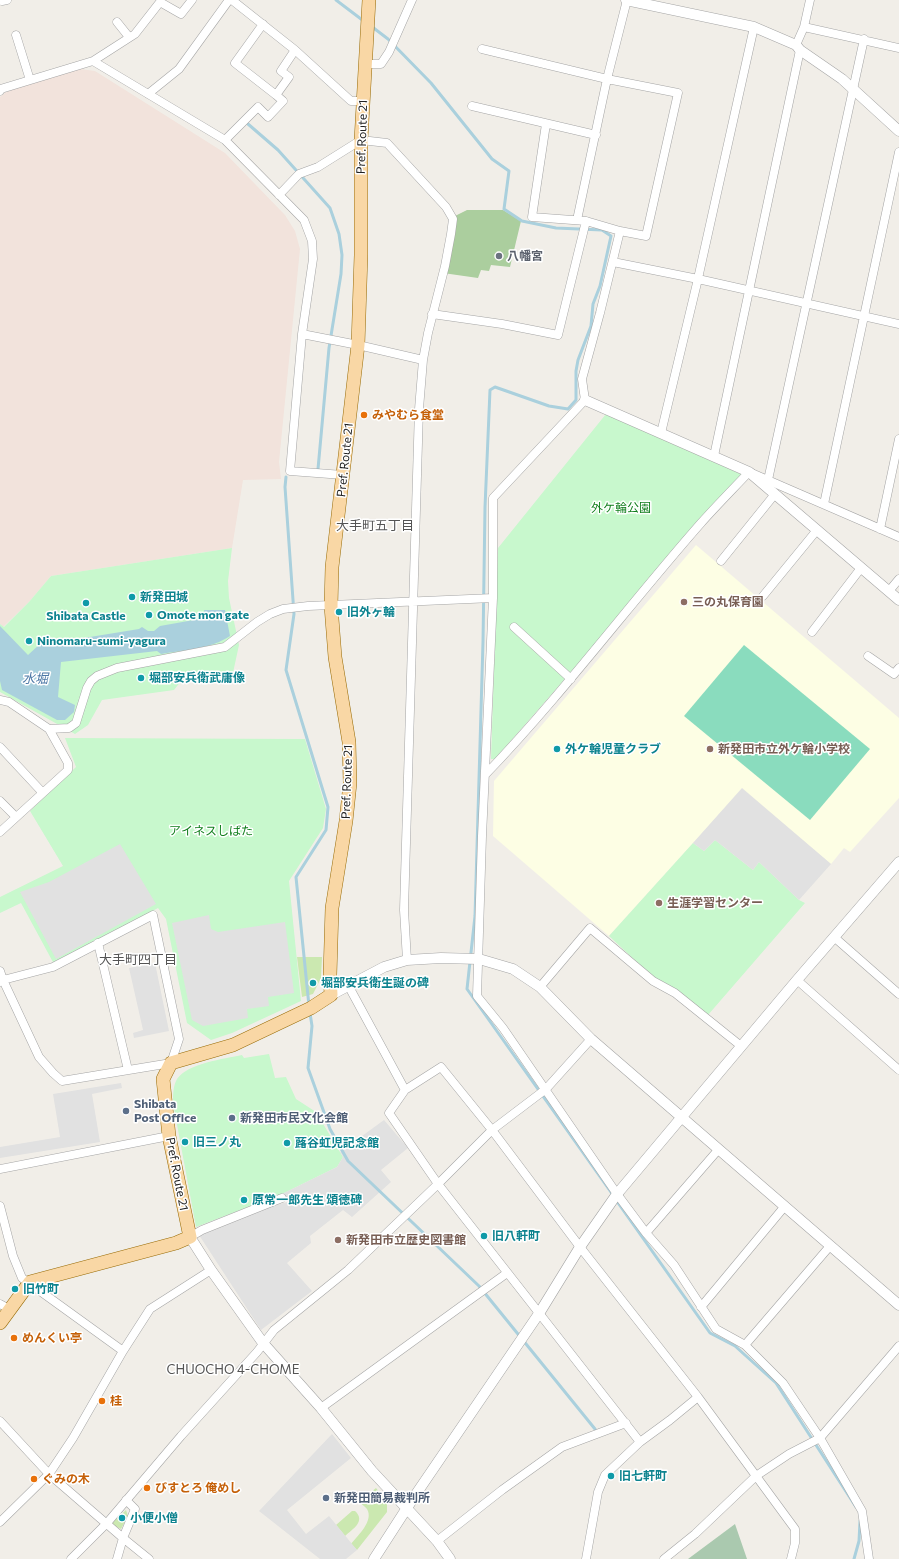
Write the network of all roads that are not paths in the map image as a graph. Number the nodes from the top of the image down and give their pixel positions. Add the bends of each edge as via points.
1 (2, 0) edge
2 (7, 0) edge
3 (192, 0) edge
4 (229, 0) edge
5 (232, 0) edge
6 (369, 0) edge
7 (412, 0) edge
8 (627, 0) edge
9 (810, 0) edge
10 (117, 22) dead end
11 (263, 24) junction
12 (804, 27) junction
13 (754, 28) junction
14 (16, 35) dead end
15 (129, 37) junction
16 (864, 39) junction
17 (798, 48) junction
18 (899, 48) edge
19 (482, 49) dead end
20 (295, 50) junction
21 (93, 61) junction
22 (366, 64) junction
23 (608, 79) junction
24 (30, 80) junction
25 (0, 88) edge
26 (853, 90) junction
27 (148, 94) junction
28 (276, 95) junction
29 (363, 101) junction
30 (472, 106) dead end
31 (546, 124) junction
32 (899, 131) edge
33 (596, 135) junction
34 (225, 140) junction
35 (361, 140) junction
36 (899, 152) edge
37 (279, 195) junction
38 (577, 220) junction
39 (586, 221) junction
40 (620, 231) junction
41 (613, 262) junction
42 (698, 279) junction
43 (749, 291) junction
44 (806, 304) junction
45 (432, 314) junction
46 (864, 317) junction
47 (899, 324) edge
48 (302, 334) junction
49 (358, 345) junction
50 (423, 360) junction
51 (585, 400) junction
52 (662, 433) junction
53 (899, 440) edge
54 (714, 456) junction
55 (749, 472) junction
56 (343, 475) junction
57 (768, 480) junction
58 (775, 494) junction
59 (824, 504) junction
60 (880, 529) junction
61 (817, 530) junction
62 (899, 537) edge
63 (720, 560) dead end
64 (861, 568) junction
65 (899, 579) edge
66 (889, 592) junction
67 (763, 596) dead end
68 (493, 598) junction
69 (899, 600) edge
70 (413, 602) junction
71 (330, 606) junction
72 (514, 627) dead end
73 (812, 632) dead end
74 (868, 656) dead end
75 (899, 668) edge
76 (572, 679) junction
77 (0, 700) edge
78 (49, 729) junction
79 (0, 747) edge
80 (485, 775) junction
81 (42, 792) junction
82 (0, 801) edge
83 (16, 817) junction
84 (0, 832) edge
85 (899, 862) edge
86 (834, 937) junction
87 (98, 943) junction
88 (479, 959) junction
89 (406, 960) junction
90 (0, 971) edge
91 (797, 980) junction
92 (2, 981) edge
93 (348, 985) junction
94 (540, 987) junction
95 (899, 994) edge
96 (331, 995) junction
97 (591, 1039) junction
98 (741, 1046) junction
99 (171, 1063) junction
100 (128, 1070) junction
101 (899, 1070) edge
102 (405, 1090) junction
103 (546, 1090) junction
104 (681, 1118) junction
105 (492, 1130) junction
106 (169, 1136) junction
107 (718, 1150) junction
108 (0, 1169) edge
109 (438, 1184) junction
110 (617, 1194) junction
111 (282, 1198) dead end
112 (0, 1206) edge
113 (785, 1206) junction
114 (646, 1233) junction
115 (190, 1237) junction
116 (830, 1246) junction
117 (580, 1247) junction
118 (211, 1270) junction
119 (507, 1273) junction
120 (30, 1282) junction
121 (899, 1305) edge
122 (4, 1307) edge
123 (701, 1307) junction
124 (540, 1312) junction
125 (0, 1323) edge
126 (263, 1343) junction
127 (745, 1345) junction
128 (899, 1346) edge
129 (123, 1351) junction
130 (698, 1397) junction
131 (321, 1408) junction
132 (0, 1421) edge
133 (626, 1422) junction
134 (820, 1438) junction
135 (640, 1442) junction
136 (49, 1474) junction
137 (756, 1476) junction
138 (126, 1500) junction
139 (406, 1508) junction
140 (0, 1522) edge
141 (106, 1523) junction
142 (123, 1538) junction
143 (436, 1541) junction
144 (71, 1559) edge
145 (117, 1559) edge
146 (149, 1559) edge
147 (374, 1559) edge
148 (450, 1559) edge
149 (586, 1559) edge
150 (664, 1559) edge
151 (791, 1559) edge
152 (870, 1559) edge

1 - 2 street
3 - 15 street via 181,14 160,2 135,34
4 - 27 street via 179,69
5 - 11 street
6 - 22 main road, Pref. Route 21
7 - 22 street via 381,64
8 - 13 street
8 - 23 street
9 - 12 street
10 - 15 street
11 - 20 street
11 - 28 street via 235,63
12 - 16 street
12 - 17 street
13 - 17 street
13 - 42 street
14 - 24 street
15 - 21 street
16 - 18 street
16 - 26 street
17 - 26 street via 842,79
17 - 43 street
19 - 23 street
20 - 28 street via 281,71 289,77
20 - 29 street via 351,100
21 - 24 street
21 - 27 street
22 - 29 main road, Pref. Route 21
23 - 33 street
23 - 40 street via 678,93 646,236
24 - 25 street
26 - 32 street
26 - 44 street
27 - 34 street
28 - 34 street via 283,101 268,117 258,107
29 - 35 main road, Pref. Route 21
30 - 31 street
31 - 33 street
31 - 38 street via 532,217
33 - 38 street
34 - 37 street
35 - 37 street via 318,167 299,174
35 - 45 street via 388,143 446,207 453,219 445,266
35 - 49 main road, Pref. Route 21
36 - 46 street
37 - 48 street via 304,220 312,241 313,259
38 - 39 street
39 - 40 street
39 - 45 street via 558,335
40 - 41 street
41 - 42 street
41 - 51 street via 582,379
42 - 43 street
42 - 52 street
43 - 44 street
43 - 54 street
44 - 46 street
44 - 57 street
45 - 50 street
46 - 47 street
46 - 59 street
48 - 49 street
48 - 56 street via 290,471
49 - 50 street
49 - 56 main road, Pref. Route 21
50 - 70 street
51 - 52 street
51 - 68 street via 493,498
52 - 54 street
53 - 60 street
54 - 55 street
55 - 57 street
55 - 58 street
55 - 76 street via 702,522
56 - 71 main road, Pref. Route 21
57 - 59 street
58 - 61 street
58 - 63 street
59 - 60 street
60 - 62 street
61 - 64 street
61 - 67 street
64 - 66 street
64 - 73 street
65 - 66 street
66 - 69 street
68 - 70 street
68 - 80 street
70 - 71 street
70 - 89 street via 404,910
71 - 78 street via 283,609 257,622 225,647 125,666 102,673 90,681 76,723 69,728
71 - 96 main road, Pref. Route 21 via 335,658 349,742 350,783 332,908
72 - 76 street
74 - 75 street via 894,674
76 - 80 street
77 - 78 street via 9,702
78 - 81 street via 68,763 68,770
79 - 81 street
80 - 88 street
81 - 83 street
82 - 83 street
83 - 84 street
85 - 86 street
86 - 91 street
86 - 95 street
87 - 92 street via 53,967
87 - 99 street via 153,915 179,1038
87 - 100 street
88 - 89 street
88 - 94 street via 513,969
88 - 103 street via 477,996 503,1028
89 - 93 street via 384,967
90 - 92 street
91 - 98 street
91 - 101 street
92 - 100 street via 39,1057 62,1081
93 - 96 street
93 - 102 street
94 - 97 street
94 - 98 street via 590,928 653,981 676,993
96 - 99 main road via 311,1008 233,1045
97 - 103 street
97 - 104 street
98 - 104 street
99 - 100 street
99 - 106 main road, Pref. Route 21 via 163,1079
102 - 105 street via 441,1067
102 - 109 street via 389,1113
103 - 105 street
103 - 110 street
104 - 107 street
104 - 110 street
105 - 109 street
105 - 117 street
106 - 108 street
106 - 115 main road, Pref. Route 21
107 - 113 street
107 - 114 street
109 - 119 street
109 - 126 street via 348,1270 274,1330
110 - 114 street
110 - 117 street
111 - 115 street
112 - 120 street via 13,1256 22,1278
113 - 116 street
113 - 123 street
114 - 123 street via 674,1265
115 - 118 street
115 - 120 main road
116 - 121 street
116 - 127 street
117 - 124 street
117 - 130 street
118 - 126 street
118 - 129 street via 150,1309
119 - 124 street
119 - 131 street
120 - 122 main road
120 - 129 street
122 - 125 main road
123 - 127 street via 716,1329
124 - 133 street
124 - 139 street
126 - 131 street
126 - 138 street
127 - 134 street via 783,1383
128 - 134 street
129 - 136 street via 73,1438
130 - 135 street
130 - 137 street
131 - 139 street
132 - 136 street
133 - 135 street
133 - 143 street via 562,1447
134 - 137 street via 789,1454
134 - 152 street via 862,1511
135 - 149 street via 605,1475 598,1492
136 - 140 street
136 - 141 street
137 - 150 street via 695,1534
137 - 151 street via 795,1529
138 - 141 street
138 - 142 street via 135,1509
139 - 143 street
139 - 147 street
141 - 142 street
141 - 144 street
142 - 145 street
142 - 146 street
143 - 148 street

